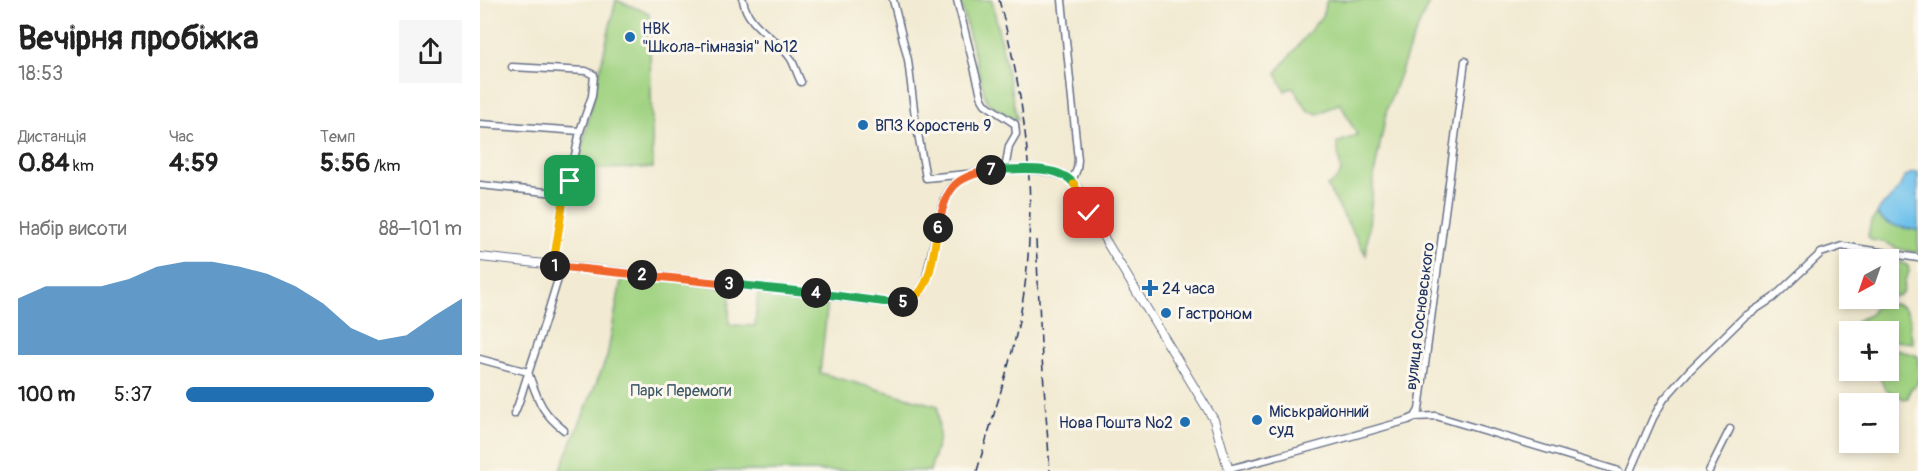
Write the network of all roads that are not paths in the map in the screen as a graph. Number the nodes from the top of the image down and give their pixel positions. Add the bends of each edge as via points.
1 (743, 0) edge
2 (892, 0) edge
3 (957, 0) edge
4 (1062, 0) edge
5 (1466, 61) dead end
6 (512, 67) dead end
7 (801, 82) dead end
8 (480, 124) edge
9 (580, 130) junction
10 (1005, 170) junction
11 (974, 173) junction
12 (941, 177) junction
13 (1072, 181) junction
14 (480, 185) edge
15 (565, 194) junction
16 (944, 200) junction
17 (480, 257) edge
18 (1918, 258) edge
19 (558, 266) junction
20 (480, 359) edge
21 (528, 372) junction
22 (514, 414) dead end
23 (1415, 417) junction
24 (1730, 429) dead end
25 (564, 430) dead end
26 (1229, 470) edge
27 (1618, 471) edge
28 (1630, 471) edge
29 (1709, 471) edge

1 - 7 street via 748,15 790,58
2 - 12 street via 907,58 926,178
3 - 10 street via 982,99 1015,124 1016,134 1009,146
4 - 13 street via 1078,160
5 - 23 street, вулиця Сосновського via 1421,401
6 - 9 street via 591,73 593,93
8 - 9 street
9 - 15 street
10 - 11 street
10 - 13 street via 1062,174
11 - 12 street
11 - 16 street via 955,184
12 - 16 street via 947,185
13 - 26 street via 1214,420
14 - 15 street
15 - 19 street
16 - 19 street via 925,284 920,293 902,303
17 - 19 street
18 - 28 street via 1842,246 1821,253 1773,298 1744,317 1664,399
19 - 21 street
20 - 21 street
21 - 22 street
21 - 25 street via 542,408
23 - 26 street
23 - 27 street via 1436,416
24 - 29 street

